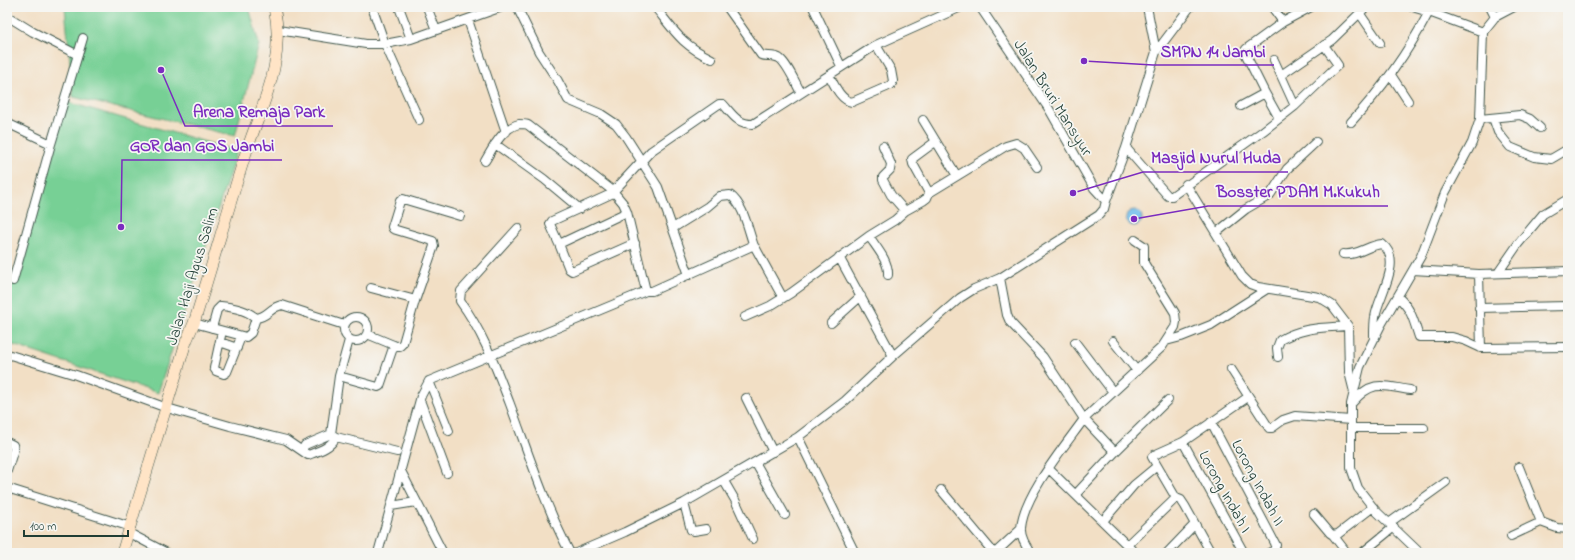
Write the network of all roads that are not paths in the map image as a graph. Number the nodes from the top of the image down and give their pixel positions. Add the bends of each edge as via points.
1 (274, 7) edge
2 (398, 7) edge
3 (427, 7) edge
4 (502, 7) edge
5 (517, 7) edge
6 (655, 7) edge
7 (727, 7) edge
8 (813, 7) edge
9 (961, 7) edge
10 (980, 7) edge
11 (1147, 7) edge
12 (1190, 7) edge
13 (1272, 7) edge
14 (1311, 7) edge
15 (1366, 7) edge
16 (1412, 7) edge
17 (1490, 7) edge
18 (1514, 7) edge
19 (373, 10) dead end
20 (1429, 12) junction
21 (1360, 14) junction
22 (7, 16) edge
23 (1495, 17) junction
24 (468, 20) junction
25 (1283, 22) junction
26 (278, 30) junction
27 (436, 30) junction
28 (1483, 32) junction
29 (83, 38) dead end
30 (411, 39) junction
31 (1380, 43) dead end
32 (385, 44) junction
33 (876, 44) junction
34 (1324, 45) junction
35 (1156, 52) junction
36 (78, 55) junction
37 (712, 58) dead end
38 (1274, 60) dead end
39 (841, 66) junction
40 (828, 75) junction
41 (1280, 75) junction
42 (1391, 75) junction
43 (801, 93) junction
44 (1265, 93) junction
45 (1408, 101) dead end
46 (1241, 106) dead end
47 (1295, 106) junction
48 (1279, 118) junction
49 (1493, 118) junction
50 (1480, 119) junction
51 (419, 120) dead end
52 (923, 120) dead end
53 (1351, 122) dead end
54 (7, 123) edge
55 (1540, 128) dead end
56 (506, 132) junction
57 (935, 142) junction
58 (1316, 142) dead end
59 (51, 144) junction
60 (495, 144) junction
61 (883, 146) dead end
62 (1126, 148) junction
63 (1568, 149) edge
64 (642, 160) junction
65 (485, 161) dead end
66 (1037, 167) dead end
67 (957, 176) junction
68 (1186, 184) junction
69 (613, 191) junction
70 (928, 193) junction
71 (1568, 199) edge
72 (1106, 200) junction
73 (580, 209) junction
74 (905, 211) junction
75 (627, 212) junction
76 (460, 216) dead end
77 (518, 228) dead end
78 (673, 228) junction
79 (1216, 233) junction
80 (869, 236) junction
81 (1135, 240) dead end
82 (635, 243) junction
83 (559, 244) junction
84 (754, 246) junction
85 (1343, 254) dead end
86 (839, 257) junction
87 (1413, 270) junction
88 (1568, 272) edge
89 (1498, 273) junction
90 (1479, 274) junction
91 (689, 275) junction
92 (888, 275) dead end
93 (1000, 278) junction
94 (13, 281) dead end
95 (371, 288) dead end
96 (1267, 289) junction
97 (646, 291) junction
98 (861, 296) junction
99 (1398, 297) junction
100 (783, 298) junction
101 (415, 301) junction
102 (1568, 306) edge
103 (1479, 308) junction
104 (745, 317) dead end
105 (256, 318) junction
106 (194, 323) junction
107 (830, 323) dead end
108 (344, 325) junction
109 (1348, 326) junction
110 (212, 328) junction
111 (222, 331) junction
112 (367, 334) junction
113 (241, 337) junction
114 (349, 340) junction
115 (1113, 341) dead end
116 (1166, 341) junction
117 (1373, 341) junction
118 (220, 342) junction
119 (1075, 342) dead end
120 (394, 345) junction
121 (1568, 347) edge
122 (237, 348) junction
123 (1481, 348) junction
124 (7, 354) edge
125 (492, 356) junction
126 (893, 356) junction
127 (1278, 357) dead end
128 (1231, 369) dead end
129 (1137, 370) junction
130 (339, 376) junction
131 (429, 381) junction
132 (1410, 390) dead end
133 (1113, 392) junction
134 (1354, 392) junction
135 (1248, 397) junction
136 (746, 398) dead end
137 (1168, 400) dead end
138 (421, 403) junction
139 (1352, 404) junction
140 (167, 408) junction
141 (1084, 419) junction
142 (1212, 422) junction
143 (1351, 424) junction
144 (1424, 428) dead end
145 (449, 431) dead end
146 (334, 436) junction
147 (798, 438) junction
148 (7, 442) edge
149 (1183, 442) junction
150 (397, 452) dead end
151 (773, 452) junction
152 (1114, 452) junction
153 (755, 462) junction
154 (1157, 466) junction
155 (1519, 466) dead end
156 (1049, 469) junction
157 (401, 471) junction
158 (7, 472) edge
159 (447, 474) dead end
160 (724, 481) junction
161 (1446, 482) dead end
162 (7, 488) edge
163 (941, 490) dead end
164 (1076, 494) junction
165 (1176, 498) junction
166 (416, 502) junction
167 (684, 503) junction
168 (391, 506) junction
169 (1373, 507) junction
170 (1314, 514) dead end
171 (785, 515) dead end
172 (1102, 521) junction
173 (1541, 522) junction
174 (1195, 524) junction
175 (1391, 525) junction
176 (706, 529) dead end
177 (1021, 529) junction
178 (1568, 529) edge
179 (130, 530) junction
180 (1333, 535) junction
181 (1511, 536) dead end
182 (753, 540) dead end
183 (1127, 545) junction
184 (379, 550) edge
185 (122, 553) edge
186 (167, 553) edge
187 (386, 553) edge
188 (444, 553) edge
189 (570, 553) edge
190 (576, 553) edge
191 (855, 553) edge
192 (994, 553) edge
193 (1031, 553) edge
194 (1136, 553) edge
195 (1167, 553) edge
196 (1210, 553) edge
197 (1244, 553) edge
198 (1269, 553) edge
199 (1348, 553) edge
200 (1362, 553) edge
201 (1420, 553) edge

1 - 26 main road, Jalan Haji Agus Salim
2 - 30 street
3 - 27 street
4 - 24 street
5 - 64 street via 568,100 601,114 616,124
6 - 37 street via 679,38
7 - 43 street via 761,54 779,58 784,63
8 - 39 street
9 - 33 street
10 - 72 street, Jalan Bruri Mansyur via 1049,109 1094,188
11 - 35 street
12 - 35 street
13 - 25 street
14 - 25 street
15 - 21 street
16 - 20 street
17 - 23 street
18 - 23 street
19 - 32 street
20 - 28 street
20 - 42 street
21 - 31 street
21 - 34 street
22 - 36 street
23 - 28 street
24 - 27 street
24 - 56 street
25 - 44 street via 1246,49 1245,53
26 - 32 street via 366,44
26 - 106 main road, Jalan Haji Agus Salim via 272,82 249,143
27 - 30 street
28 - 50 street
29 - 36 street
30 - 32 street
32 - 51 street
33 - 39 street via 853,61
33 - 40 street via 891,70 894,81 891,85 847,102
34 - 41 street
34 - 47 street via 1338,65
35 - 62 street
36 - 59 street
38 - 41 street
39 - 40 street
40 - 43 street
41 - 47 street
42 - 45 street
42 - 53 street
43 - 64 street via 753,124 744,124 723,104 719,104
44 - 46 street
44 - 48 street
47 - 48 street
48 - 68 street
49 - 50 street
49 - 55 street via 1520,115 1530,119
49 - 63 street via 1498,132 1510,147 1534,157 1551,159
50 - 87 street via 1472,143 1445,193 1421,256
52 - 57 street
54 - 59 street
56 - 60 street
56 - 69 street via 518,124 528,124
57 - 67 street
57 - 70 street via 912,159
58 - 79 street via 1287,169 1270,195
59 - 94 street
60 - 65 street
60 - 73 street
61 - 74 street via 891,164 883,180 891,195
62 - 68 street via 1168,196 1172,196
62 - 72 street
64 - 69 street
64 - 78 street via 658,187
66 - 67 street via 1024,148 1016,143 1006,146
67 - 70 street
68 - 79 street
69 - 73 street
69 - 75 street
70 - 74 street via 927,198
71 - 89 street via 1542,214
72 - 93 street via 1104,208 1090,221
73 - 83 street via 551,221
74 - 80 street
75 - 82 street
75 - 83 street
76 - 101 street via 403,199 400,201 393,229 433,241 434,244
77 - 125 street via 461,290 460,301 473,318
78 - 84 street via 720,196 730,195 736,199
78 - 91 street
79 - 96 street via 1242,276 1250,284
80 - 86 street
80 - 92 street via 889,268
81 - 116 street via 1144,246 1144,263 1175,313 1175,327
82 - 83 street via 572,271
82 - 97 street
84 - 91 street
84 - 100 street
85 - 117 street via 1351,255 1382,244 1388,248 1391,256 1390,272 1375,316
86 - 98 street
86 - 100 street
87 - 90 street
87 - 99 street
88 - 89 street
89 - 90 street
90 - 103 street
91 - 97 street via 652,291
93 - 126 street via 960,298
93 - 141 street via 1010,322 1043,357
95 - 101 street
96 - 109 street via 1319,297 1332,305
96 - 116 street via 1211,325
97 - 125 street
98 - 107 street
98 - 126 street
99 - 117 street
99 - 123 street via 1410,311 1419,337 1452,337
100 - 104 street
101 - 120 street via 403,343 400,346
102 - 103 street
103 - 123 street
105 - 108 street via 262,318 282,305
105 - 110 street via 251,314 221,306 217,310
105 - 113 street via 248,336
106 - 110 street
106 - 140 main road, Jalan Haji Agus Salim
108 - 112 street via 347,320 356,316 366,323
108 - 114 street
109 - 127 street via 1302,330 1289,335 1280,340 1277,348
109 - 134 street via 1349,372
110 - 111 street
111 - 113 street
111 - 118 street
112 - 114 street via 359,341
112 - 120 street
113 - 122 street
114 - 130 street
115 - 129 street
116 - 129 street via 1157,353
117 - 134 street via 1360,367
118 - 122 street
118 - 122 street via 214,368 224,374
119 - 133 street
120 - 130 street via 380,386
121 - 123 street
124 - 140 street via 76,375
125 - 131 street
125 - 189 street via 554,522
126 - 147 street via 845,401
128 - 135 street
129 - 133 street
130 - 146 street
131 - 138 street via 421,396
131 - 145 street
132 - 139 street via 1378,385 1369,387
133 - 141 street
134 - 139 street
135 - 142 street
135 - 143 street via 1269,428 1295,416
136 - 151 street
137 - 152 street
138 - 157 street
138 - 159 street
139 - 143 street
140 - 146 street via 286,440 308,455 333,443
140 - 179 main road, Jalan Haji Agus Salim
141 - 152 street
141 - 156 street
142 - 149 street
142 - 198 street, Lorong Indah II via 1276,545
143 - 144 street
143 - 169 street via 1351,468 1358,488
146 - 150 street
147 - 151 street
147 - 191 street
148 - 158 street via 13,445 14,449
149 - 154 street via 1153,456
149 - 197 street, Lorong Indah I
151 - 153 street
152 - 164 street
153 - 160 street
153 - 171 street
154 - 165 street
154 - 172 street via 1134,485
155 - 173 street
156 - 164 street
156 - 177 street via 1035,489 1025,511
157 - 166 street
157 - 168 street
160 - 167 street
160 - 182 street
161 - 175 street
162 - 179 street
163 - 192 street
164 - 172 street
165 - 174 street via 1181,500
165 - 183 street
166 - 168 street
166 - 188 street
167 - 176 street via 691,530
167 - 190 street
168 - 184 street
169 - 175 street
169 - 180 street via 1338,534
170 - 180 street
172 - 183 street
173 - 178 street
173 - 181 street
174 - 195 street
174 - 196 street
175 - 200 street
175 - 201 street
177 - 192 street
177 - 193 street via 1024,543
179 - 185 main road, Jalan Haji Agus Salim
179 - 186 street
180 - 199 street
183 - 194 street
184 - 187 street

